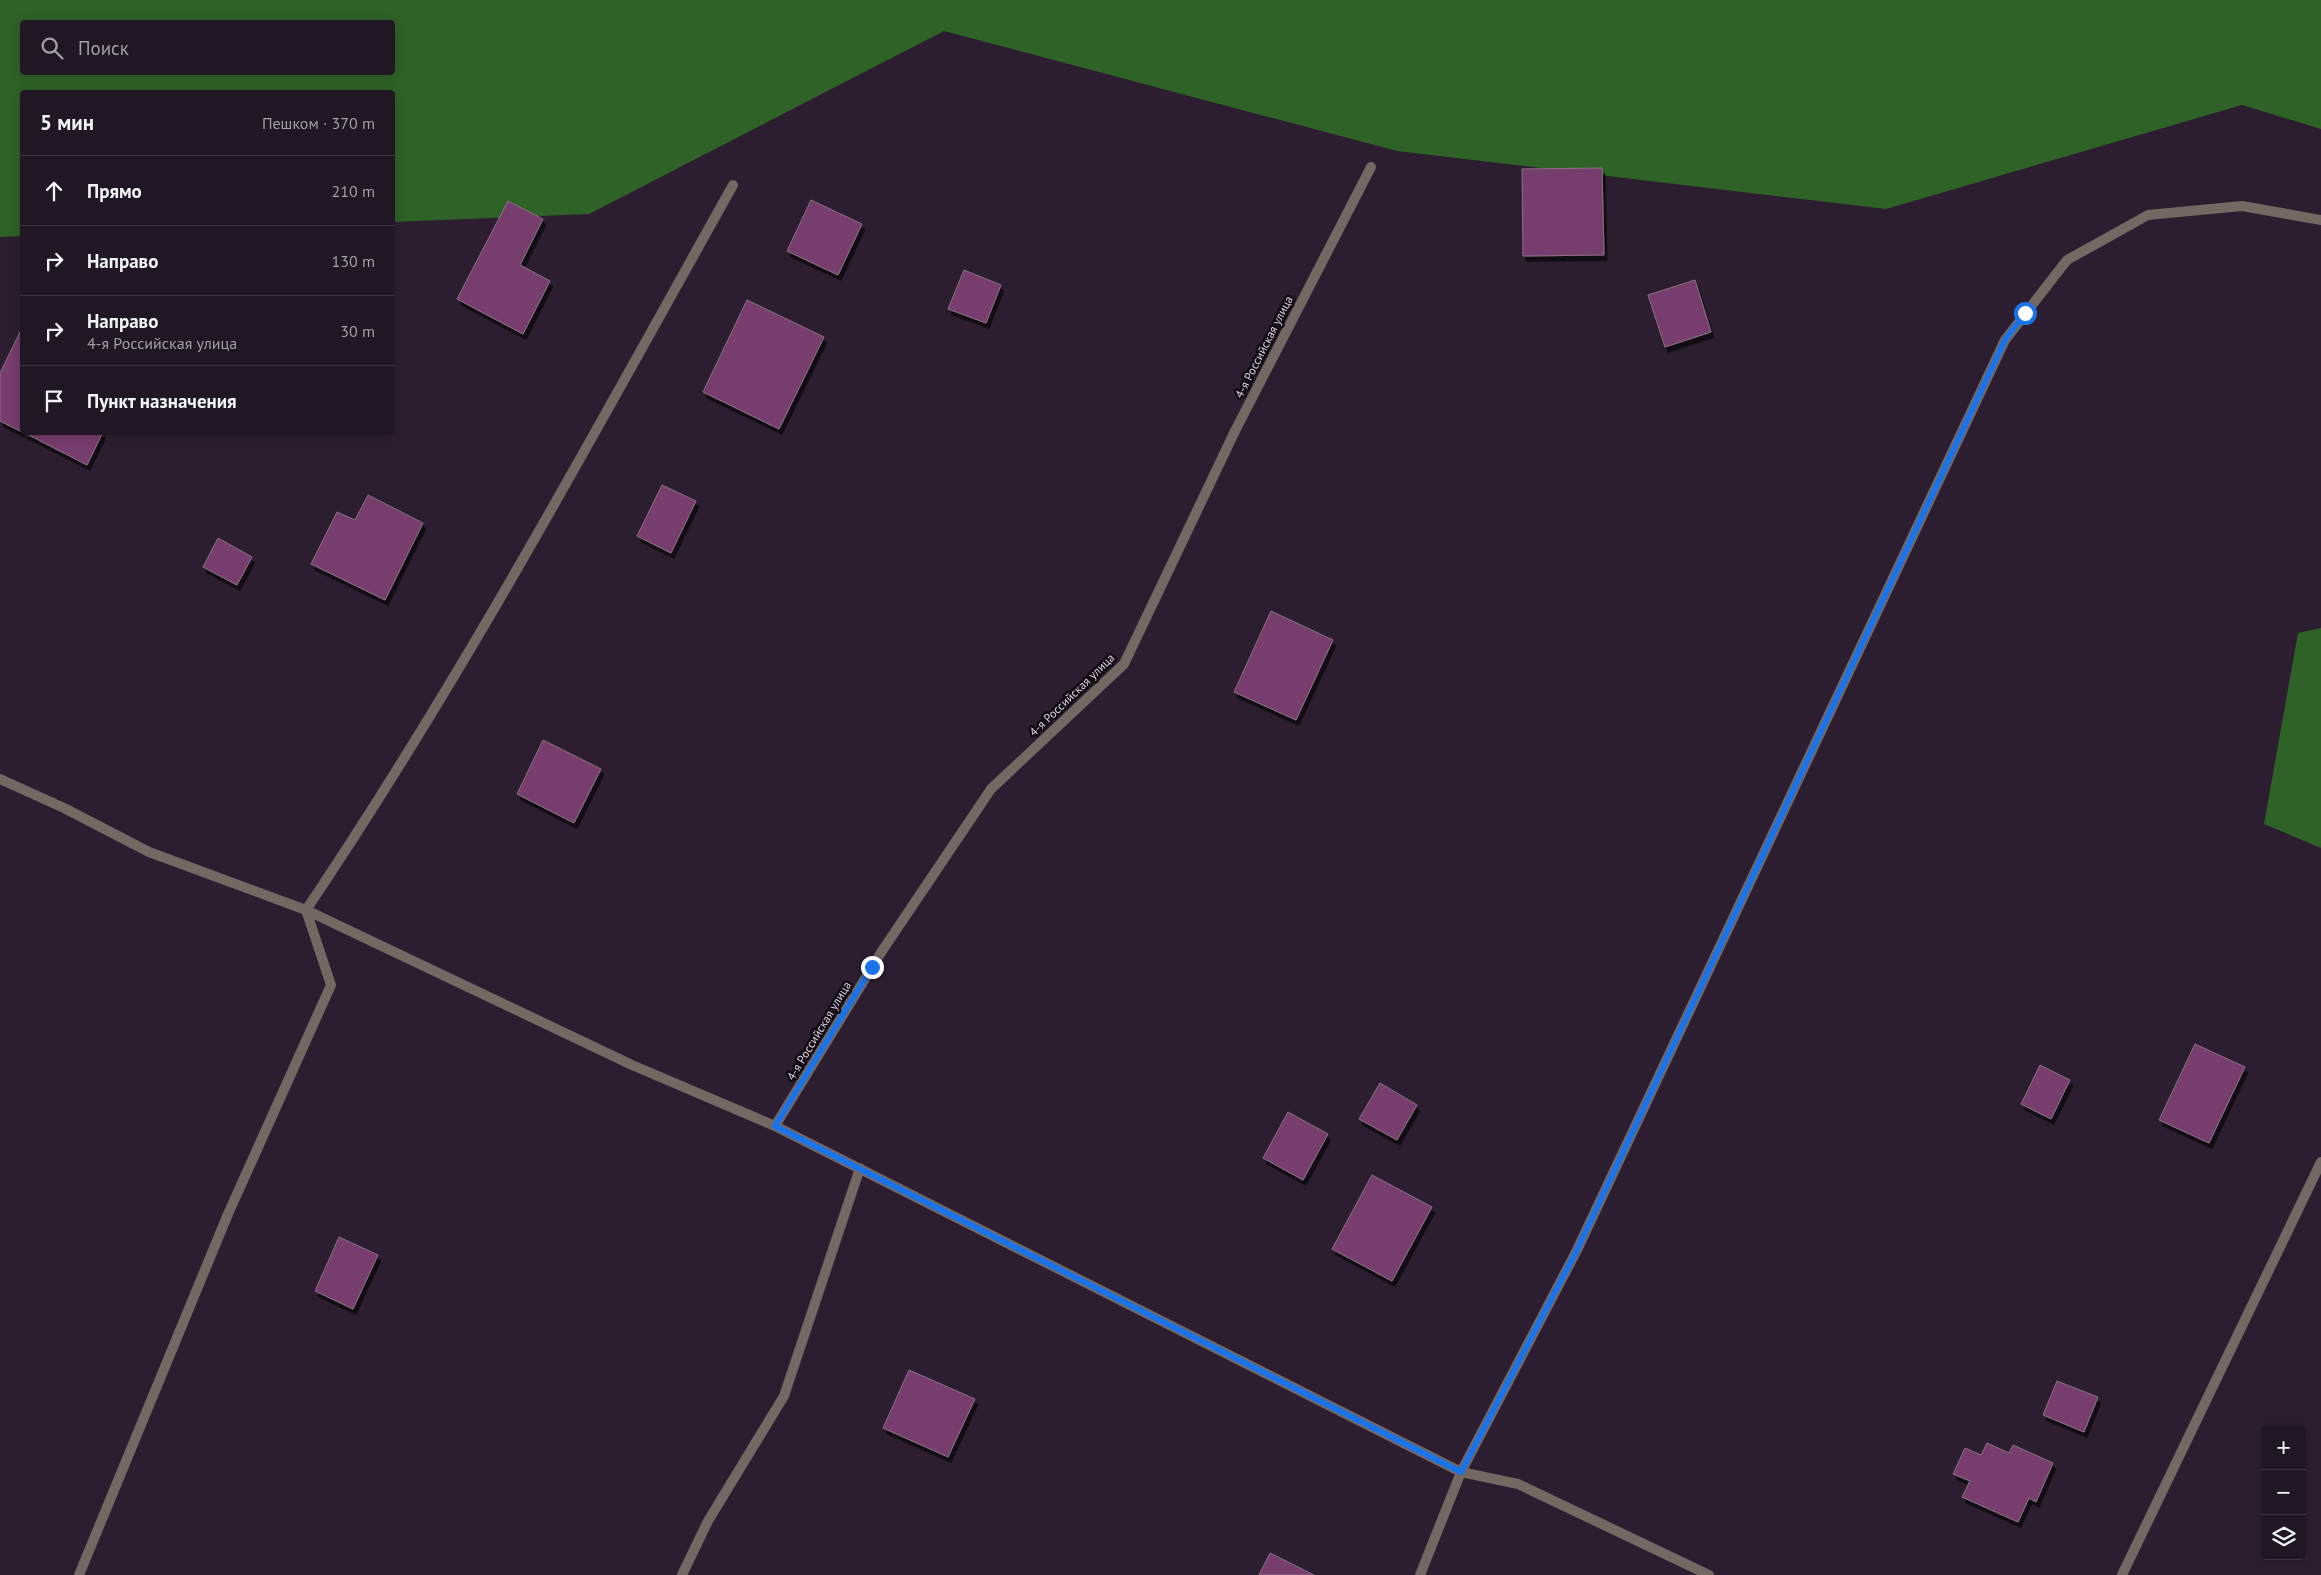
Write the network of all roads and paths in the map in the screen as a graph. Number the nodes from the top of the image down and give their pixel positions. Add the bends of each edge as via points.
1 (1371, 167) dead end
2 (733, 185) dead end
3 (2321, 220) edge
4 (0, 779) edge
5 (306, 910) junction
6 (775, 1126) junction
7 (2321, 1162) edge
8 (860, 1168) junction
9 (1461, 1472) junction
10 (79, 1575) edge
11 (682, 1575) edge
12 (1420, 1575) edge
13 (1709, 1575) edge
14 (2122, 1575) edge

1 - 6 street, 4-я Российская улица via 1235,431 1124,664 991,789 882,951
2 - 5 street via 464,660 361,828
3 - 9 street via 2242,206 2148,215 2067,260 2005,340 1577,1250
4 - 5 street via 149,852
5 - 6 street via 632,1065
5 - 10 street via 331,985 228,1214
6 - 8 street
7 - 14 street
8 - 9 street
8 - 11 street via 784,1396 708,1520
9 - 12 street
9 - 13 street via 1518,1484

